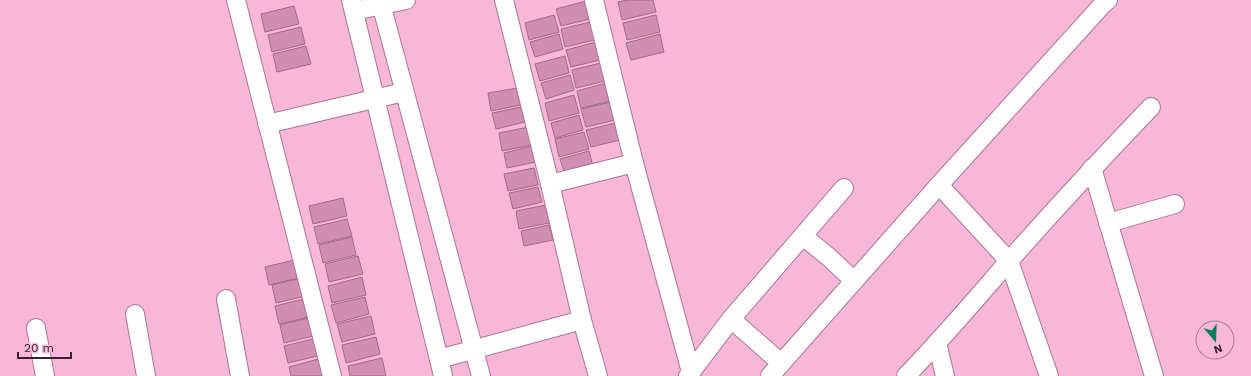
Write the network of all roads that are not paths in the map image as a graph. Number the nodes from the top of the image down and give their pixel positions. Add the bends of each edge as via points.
1 (236, 0) edge
2 (406, 0) edge
3 (504, 0) edge
4 (594, 0) edge
5 (1108, 0) edge
6 (380, 3) edge
7 (352, 6) edge
8 (404, 92) junction
9 (375, 100) junction
10 (1151, 107) dead end
11 (267, 124) junction
12 (634, 164) junction
13 (1092, 168) junction
14 (550, 184) junction
15 (939, 185) junction
16 (844, 188) dead end
17 (1174, 204) dead end
18 (1108, 223) junction
19 (803, 236) junction
20 (1009, 261) junction
21 (843, 270) junction
22 (226, 298) dead end
23 (135, 314) dead end
24 (731, 319) junction
25 (582, 320) junction
26 (36, 328) dead end
27 (937, 343) junction
28 (474, 349) junction
29 (770, 359) edge
30 (441, 368) edge
31 (690, 374) edge
32 (45, 376) edge
33 (146, 376) edge
34 (240, 376) edge
35 (332, 376) edge
36 (481, 376) edge
37 (598, 376) edge
38 (906, 376) edge
39 (945, 376) edge
40 (1049, 376) edge
41 (1154, 376) edge

1 - 11 street
2 - 6 street
3 - 14 street
4 - 12 street
5 - 15 street
6 - 7 street
6 - 8 street
7 - 9 street
8 - 9 street
8 - 28 street
9 - 11 street
9 - 30 street
10 - 13 street
11 - 35 street
12 - 14 street
12 - 31 street
13 - 18 street
13 - 20 street
14 - 25 street
15 - 20 street
15 - 21 street
16 - 19 street
17 - 18 street
18 - 41 street
19 - 21 street
19 - 24 street
20 - 27 street
20 - 40 street
21 - 29 street
22 - 34 street
23 - 33 street
24 - 29 street
24 - 31 street
25 - 28 street
25 - 37 street
26 - 32 street
27 - 38 street
27 - 39 street
28 - 30 street
28 - 36 street

